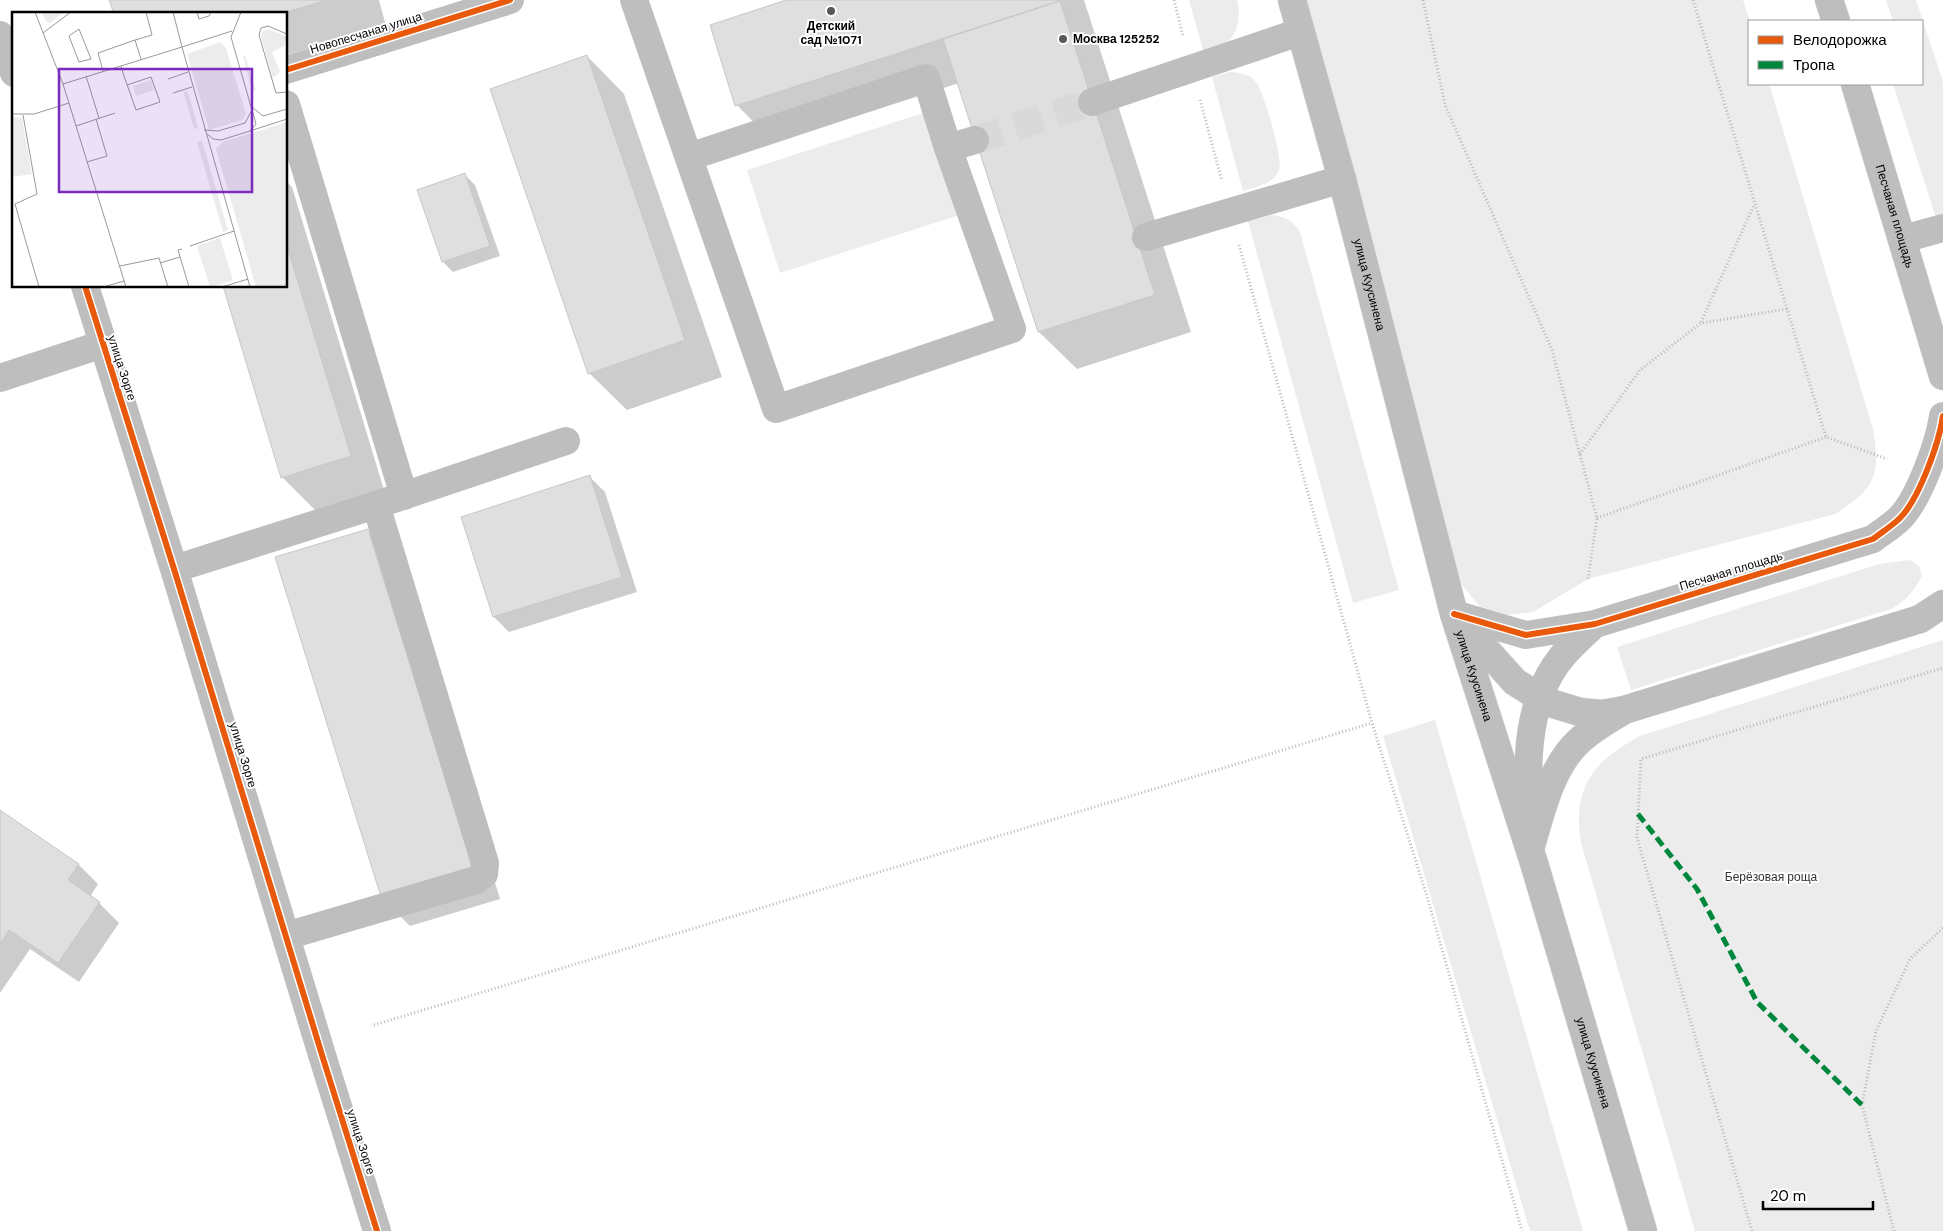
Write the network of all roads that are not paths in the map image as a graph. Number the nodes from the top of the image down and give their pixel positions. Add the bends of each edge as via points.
1 (510, 0) edge
2 (634, 0) edge
3 (1292, 0) edge
4 (1829, 0) edge
5 (447, 9) edge
6 (1836, 20) edge
7 (1300, 32) junction
8 (0, 35) edge
9 (12, 68) edge
10 (288, 69) edge
11 (1855, 85) edge
12 (1092, 102) tunnel mouth
13 (288, 111) edge
14 (975, 140) tunnel mouth
15 (948, 148) junction
16 (689, 157) junction
17 (1342, 180) junction
18 (1943, 228) edge
19 (1146, 237) dead end
20 (1903, 239) junction
21 (86, 288) edge
22 (103, 344) junction
23 (1943, 376) edge
24 (0, 378) edge
25 (1943, 416) edge
26 (566, 441) dead end
27 (404, 496) junction
28 (376, 505) junction
29 (174, 569) junction
30 (1943, 604) edge
31 (1454, 614) junction
32 (1932, 616) edge
33 (1596, 624) junction
34 (1540, 698) junction
35 (1624, 710) junction
36 (1530, 849) junction
37 (286, 936) junction
38 (377, 1231) edge
39 (1643, 1231) edge

1 - 5 main road, Новопесчаная улица
2 - 16 main road
3 - 7 main road, улица Куусинена
4 - 6 main road
5 - 10 main road, Новопесчаная улица
7 - 12 main road
7 - 17 main road, улица Куусинена
8 - 9 main road
11 - 20 main road, Песчаная площадь
13 - 27 main road
14 - 15 main road
15 - 16 main road via 926,78
15 - 16 main road via 1012,329 776,409
17 - 19 main road
17 - 31 main road, улица Куусинена
18 - 20 main road
20 - 23 main road, Песчаная площадь
21 - 22 main road, улица Зорге
22 - 24 main road
22 - 29 main road, улица Зорге
25 - 33 main road, Песчаная площадь via 1937,442 1916,494 1901,517 1873,539
26 - 27 main road
27 - 28 main road
28 - 29 main road
28 - 37 main road via 485,863 484,874 476,880
29 - 37 main road, улица Зорге
30 - 32 main road
31 - 33 main road, Песчаная площадь via 1526,635
31 - 34 main road via 1514,682
31 - 36 main road, улица Куусинена
32 - 35 main road
33 - 34 main road via 1575,641 1555,666
34 - 35 main road via 1580,712 1602,714
34 - 36 main road via 1527,764
35 - 36 main road via 1578,742 1561,765 1549,789
36 - 39 main road, улица Куусинена
37 - 38 main road, улица Зорге

